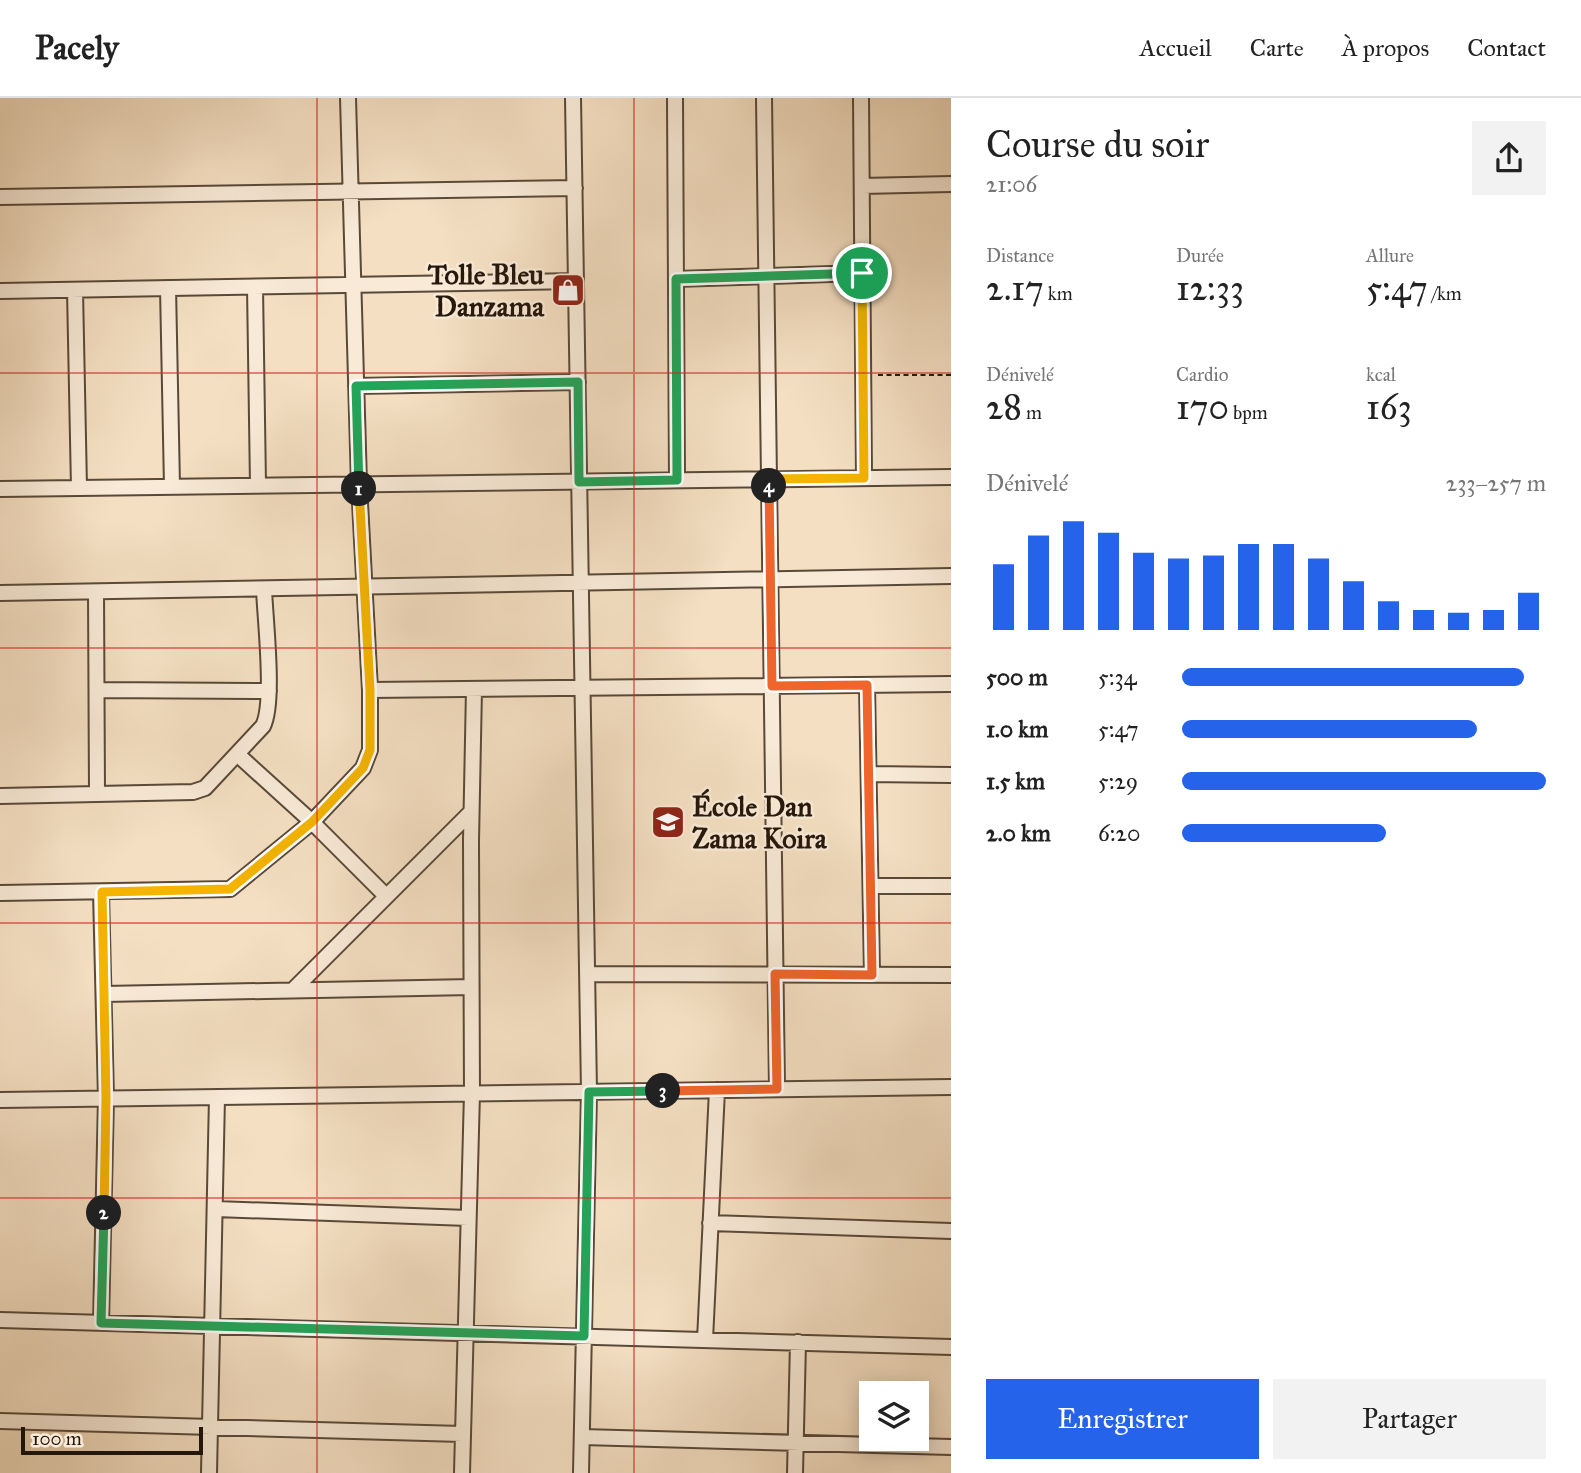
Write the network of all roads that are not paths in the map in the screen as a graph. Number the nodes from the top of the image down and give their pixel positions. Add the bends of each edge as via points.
1 (348, 98) edge
2 (573, 98) edge
3 (675, 98) edge
4 (764, 98) edge
5 (861, 98) edge
6 (951, 184) edge
7 (862, 186) junction
8 (575, 188) junction
9 (351, 192) junction
10 (0, 197) edge
11 (862, 273) junction
12 (766, 276) junction
13 (676, 279) junction
14 (576, 281) junction
15 (354, 285) junction
16 (255, 287) junction
17 (168, 288) junction
18 (75, 290) junction
19 (0, 291) edge
20 (578, 382) junction
21 (356, 386) junction
22 (951, 477) edge
23 (864, 478) junction
24 (769, 479) junction
25 (677, 480) junction
26 (579, 482) junction
27 (359, 484) junction
28 (258, 485) junction
29 (172, 486) junction
30 (79, 488) junction
31 (0, 489) edge
32 (951, 576) edge
33 (770, 579) junction
34 (581, 583) junction
35 (364, 587) junction
36 (264, 589) junction
37 (96, 592) junction
38 (0, 593) edge
39 (951, 684) edge
40 (867, 685) junction
41 (772, 686) junction
42 (583, 688) junction
43 (474, 689) junction
44 (97, 690) junction
45 (370, 690) junction
46 (269, 691) junction
47 (237, 754) junction
48 (869, 774) junction
49 (951, 775) edge
50 (97, 793) junction
51 (0, 796) edge
52 (471, 811) junction
53 (312, 822) junction
54 (871, 886) junction
55 (951, 886) edge
56 (102, 892) junction
57 (0, 894) edge
58 (386, 896) junction
59 (587, 974) junction
60 (775, 974) junction
61 (872, 975) junction
62 (951, 975) edge
63 (471, 987) junction
64 (293, 990) junction
65 (104, 994) junction
66 (951, 1087) edge
67 (777, 1089) junction
68 (717, 1090) junction
69 (589, 1092) junction
70 (472, 1093) junction
71 (217, 1097) junction
72 (106, 1098) junction
73 (0, 1100) edge
74 (216, 1209) junction
75 (468, 1218) junction
76 (710, 1223) junction
77 (951, 1231) edge
78 (0, 1320) edge
79 (101, 1323) junction
80 (213, 1326) junction
81 (465, 1333) junction
82 (584, 1336) junction
83 (705, 1340) junction
84 (798, 1342) junction
85 (951, 1347) edge
86 (0, 1421) edge
87 (211, 1426) junction
88 (462, 1434) junction
89 (582, 1437) junction
90 (796, 1443) junction
91 (951, 1447) edge
92 (209, 1473) edge
93 (461, 1473) edge
94 (581, 1473) edge
95 (795, 1473) edge

1 - 9 street
2 - 8 street
3 - 13 street
4 - 12 street
5 - 7 street
6 - 7 street
7 - 11 street
8 - 9 street
8 - 14 street
9 - 10 street
9 - 15 street
11 - 12 street
11 - 23 street
12 - 13 street
12 - 24 street
13 - 25 street
14 - 15 street
14 - 20 street
15 - 16 street
15 - 21 street
16 - 17 street
16 - 28 street
17 - 18 street
17 - 29 street
18 - 19 street
18 - 30 street
20 - 21 street
20 - 26 street
21 - 27 street
22 - 23 street
23 - 24 street
24 - 25 street
24 - 33 street
25 - 26 street
26 - 27 street
26 - 34 street
27 - 28 street
27 - 35 street
28 - 29 street
29 - 30 street
30 - 31 street
32 - 33 street
33 - 34 street
33 - 41 street
34 - 35 street
34 - 42 street
35 - 36 street
35 - 45 street
36 - 37 street
36 - 46 street
37 - 38 street
37 - 44 street
39 - 40 street
40 - 41 street
40 - 48 street
41 - 42 street
41 - 60 street
42 - 43 street
42 - 59 street
43 - 45 street
43 - 52 street
44 - 46 street
44 - 50 street
45 - 53 street via 368,758
46 - 47 street via 267,719
47 - 50 street via 200,790
47 - 53 street
48 - 49 street
48 - 54 street
50 - 51 street
52 - 58 street
52 - 63 street
53 - 56 street via 230,889
53 - 58 street
54 - 55 street
54 - 61 street
56 - 57 street
56 - 65 street
58 - 64 street
59 - 60 street
59 - 69 street
60 - 61 street
60 - 67 street
61 - 62 street
63 - 64 street
63 - 70 street
64 - 65 street
65 - 72 street
66 - 67 street
67 - 68 street
68 - 69 street
68 - 76 street
69 - 70 street
69 - 82 street
70 - 71 street
70 - 75 street
71 - 72 street
71 - 74 street
72 - 73 street
72 - 79 street
74 - 75 street
74 - 80 street
75 - 81 street
76 - 77 street
76 - 83 street
78 - 79 street
79 - 80 street
80 - 81 street
80 - 87 street
81 - 82 street
81 - 88 street
82 - 83 street
82 - 89 street
83 - 84 street
84 - 85 street
84 - 90 street
86 - 87 street
87 - 88 street
87 - 92 street
88 - 93 street
89 - 90 street
89 - 94 street
90 - 91 street
90 - 95 street

